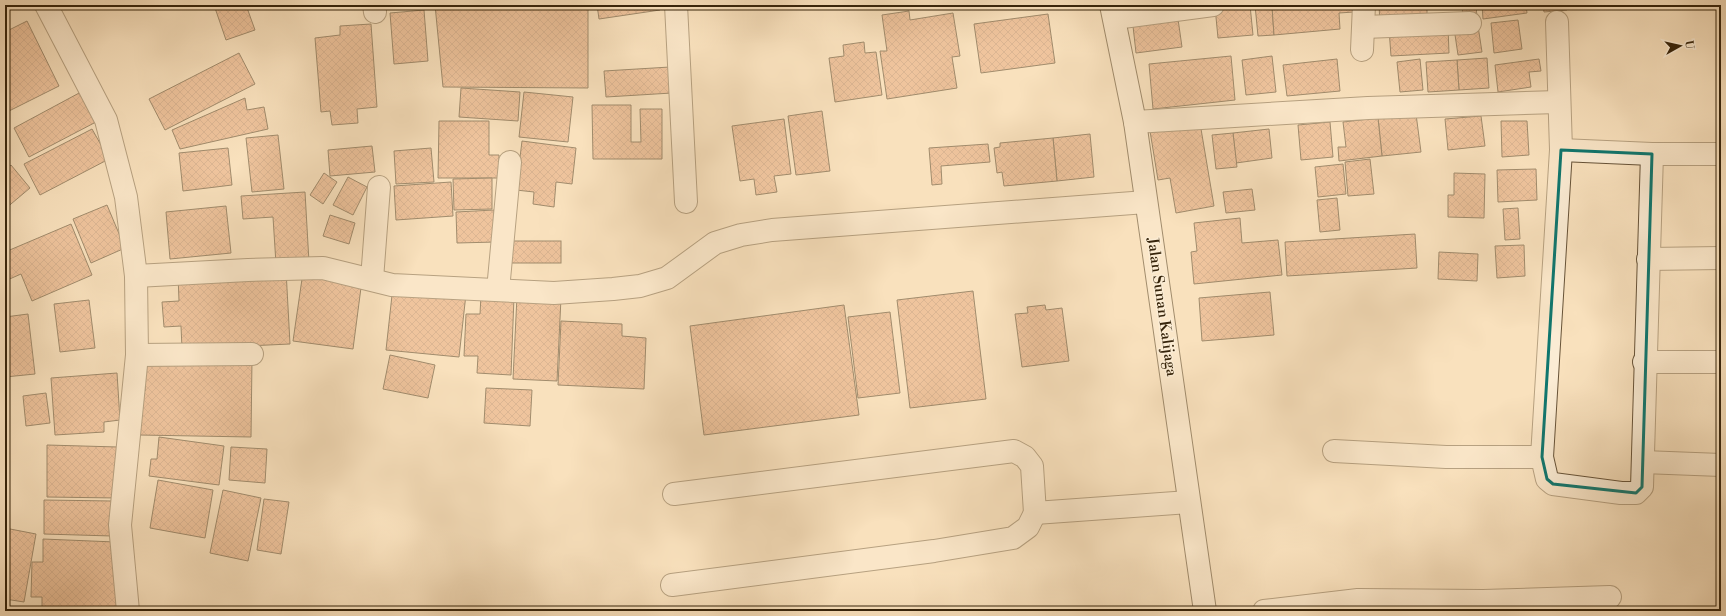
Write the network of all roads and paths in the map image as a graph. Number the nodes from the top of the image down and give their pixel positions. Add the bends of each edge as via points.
1 (46, 5) edge
2 (676, 5) edge
3 (1213, 5) edge
4 (1364, 5) edge
5 (1113, 12) edge
6 (1557, 22) dead end
7 (1470, 23) dead end
8 (1364, 27) junction
9 (1362, 50) dead end
10 (1558, 102) junction
11 (1135, 122) junction
12 (1561, 150) junction
13 (1652, 154) junction
14 (1721, 154) edge
15 (510, 162) dead end
16 (379, 187) dead end
17 (686, 202) dead end
18 (1146, 202) junction
19 (1721, 258) edge
20 (1648, 259) junction
21 (136, 276) junction
22 (372, 279) junction
23 (498, 290) junction
24 (137, 354) junction
25 (252, 354) dead end
26 (1644, 362) junction
27 (1721, 362) edge
28 (1334, 451) dead end
29 (1542, 457) junction
30 (1643, 462) junction
31 (1721, 465) edge
32 (674, 494) dead end
33 (1189, 502) junction
34 (1035, 513) junction
35 (672, 585) dead end
36 (1610, 597) dead end
37 (128, 611) edge
38 (1205, 611) edge
39 (1264, 611) edge

1 - 21 street via 106,120 126,197
2 - 17 street
3 - 5 street
4 - 8 street
5 - 11 street, Jalan Sunan Kalijaga
6 - 10 street
7 - 8 street
8 - 9 street
10 - 11 street via 1368,108
10 - 12 street
11 - 18 street, Jalan Sunan Kalijaga
12 - 13 street
12 - 29 street
13 - 14 street
13 - 20 street
15 - 23 street
16 - 22 street
18 - 23 street via 772,230 741,235 715,243 667,278 640,286 554,293
18 - 33 street, Jalan Sunan Kalijaga
19 - 20 street
20 - 26 street
21 - 22 street via 323,268
21 - 24 street
22 - 23 street via 392,285
24 - 25 street
24 - 37 street via 120,525
26 - 27 street
26 - 30 street
28 - 29 street via 1446,457
29 - 30 street via 1546,480 1553,484 1621,493 1636,493 1642,487
30 - 31 street
32 - 34 street via 1014,451 1025,457 1032,466
33 - 34 street
33 - 38 street, Jalan Sunan Kalijaga
34 - 35 street via 1028,527 1013,538 934,551
36 - 39 street via 1483,601 1358,600

